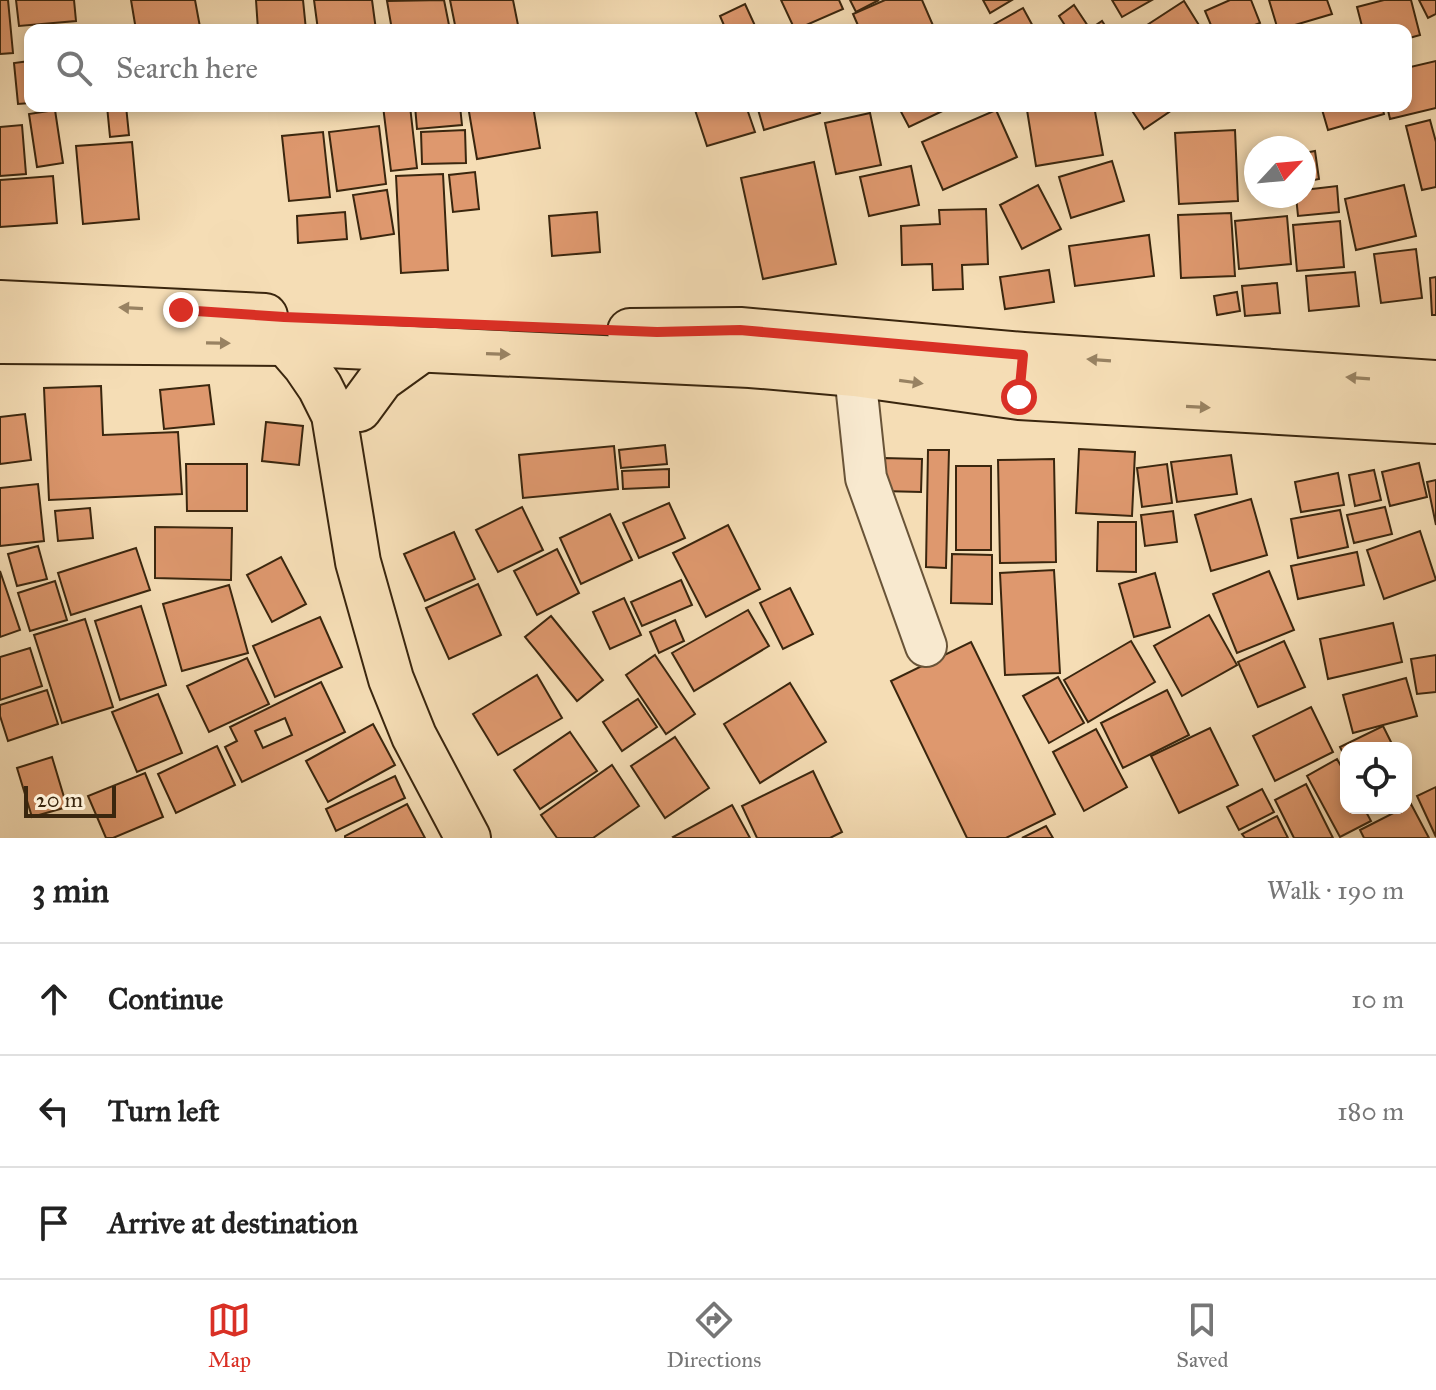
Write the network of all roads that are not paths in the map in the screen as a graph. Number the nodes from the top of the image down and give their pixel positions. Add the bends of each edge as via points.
1 (0, 303) edge
2 (0, 341) edge
3 (286, 343) junction
4 (670, 347) junction
5 (343, 348) junction
6 (745, 348) junction
7 (420, 351) junction
8 (1023, 355) junction
9 (855, 374) junction
10 (1436, 383) edge
11 (1019, 397) junction
12 (359, 409) junction
13 (1436, 421) edge
14 (926, 646) dead end
15 (468, 838) edge
16 (502, 838) edge

4 -> 1 main road
2 -> 3 main road
3 - 5 main road
3 - 15 main road via 334,415 358,562 391,679 414,736
4 - 6 main road
7 -> 4 main road
5 - 7 main road
5 - 12 main road
6 - 8 main road
6 - 9 main road
7 - 12 main road via 381,379
10 -> 8 main road
8 - 11 main road
9 -> 11 main road
9 - 14 lane via 866,478
11 -> 13 main road
12 - 16 main road via 368,479 417,678 468,785

